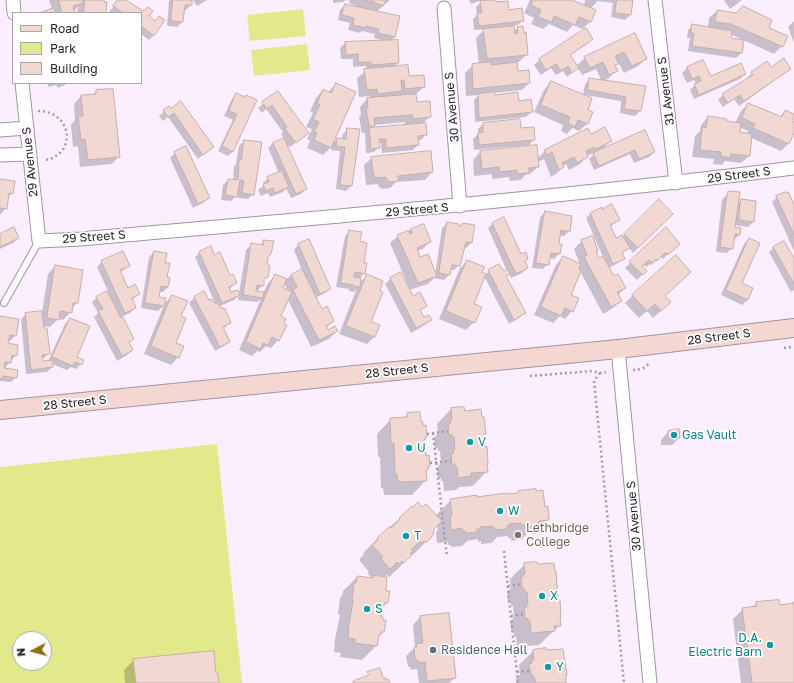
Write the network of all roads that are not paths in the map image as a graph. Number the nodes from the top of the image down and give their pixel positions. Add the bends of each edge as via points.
1 (13, 0) edge
2 (655, 0) edge
3 (444, 8) dead end
4 (14, 12) edge
5 (22, 84) edge
6 (27, 128) junction
7 (0, 130) edge
8 (0, 155) edge
9 (30, 158) junction
10 (794, 168) edge
11 (676, 183) junction
12 (460, 206) junction
13 (39, 241) junction
14 (4, 303) dead end
15 (794, 328) edge
16 (618, 349) junction
17 (0, 410) edge
18 (650, 683) edge

1 - 4 street
2 - 11 street, 31 Avenue S
3 - 12 street, 30 Avenue S
5 - 6 street, 29 Avenue S
6 - 7 street
6 - 9 street, 29 Avenue S
8 - 9 street
9 - 13 street, 29 Avenue S
10 - 11 street, 29 Street S
11 - 12 street, 29 Street S
12 - 13 street, 29 Street S
13 - 14 lane
15 - 16 street, 28 Street S
16 - 17 street, 28 Street S
16 - 18 street, 30 Avenue S

